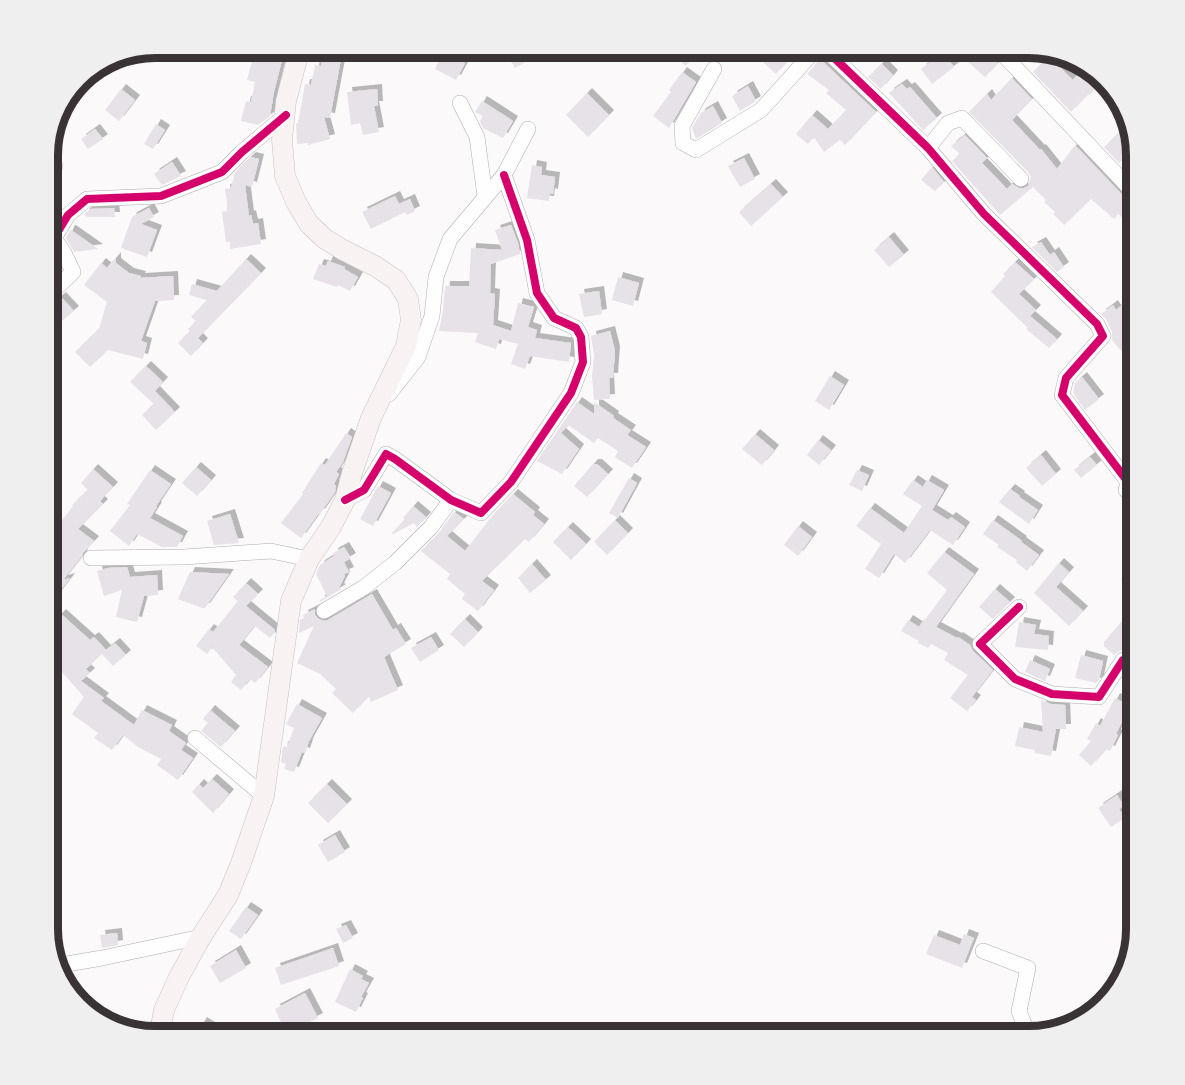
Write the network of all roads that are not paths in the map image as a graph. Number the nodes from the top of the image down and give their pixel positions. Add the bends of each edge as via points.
1 (297, 58) edge
2 (808, 58) edge
3 (835, 58) edge
4 (1006, 58) edge
5 (714, 69) dead end
6 (460, 104) dead end
7 (285, 115) junction
8 (528, 129) dead end
9 (928, 147) junction
10 (504, 175) junction
11 (1021, 179) dead end
12 (1126, 184) edge
13 (485, 196) junction
14 (59, 227) edge
15 (59, 247) edge
16 (59, 285) edge
17 (370, 418) junction
18 (1126, 472) edge
19 (345, 500) junction
20 (451, 500) junction
21 (91, 558) dead end
22 (309, 559) junction
23 (1019, 607) dead end
24 (324, 611) dead end
25 (1126, 661) edge
26 (195, 738) dead end
27 (264, 796) junction
28 (201, 937) junction
29 (983, 951) dead end
30 (65, 964) edge
31 (161, 1026) edge
32 (1025, 1026) edge

1 - 7 main road
2 - 5 street via 761,110 696,150 683,143 682,126
3 - 9 street
4 - 12 street
6 - 13 street via 477,137
7 - 14 street via 222,172 161,196 87,199
7 - 17 main road via 285,176 309,224 325,239 396,280 408,299 411,320 406,346
8 - 10 street
9 - 11 street via 948,123 962,118
9 - 18 street via 984,214 1097,324 1103,336 1066,378 1062,395
10 - 13 street
10 - 20 street via 527,240 537,292 554,318 576,328 581,337 583,362 571,393 511,482 489,505 481,513
13 - 17 street via 450,239 436,278 432,316 418,357
15 - 16 street via 73,272
17 - 19 main road
19 - 20 street via 364,490 386,454
19 - 22 main road
20 - 24 street via 395,563
21 - 22 street via 272,551
22 - 27 main road via 291,601
23 - 25 street via 980,644 1015,679 1052,693 1099,697 1123,660
26 - 27 street
27 - 28 main road via 228,895
28 - 30 street
28 - 31 main road via 164,1010
29 - 32 street via 1028,968 1019,1011

